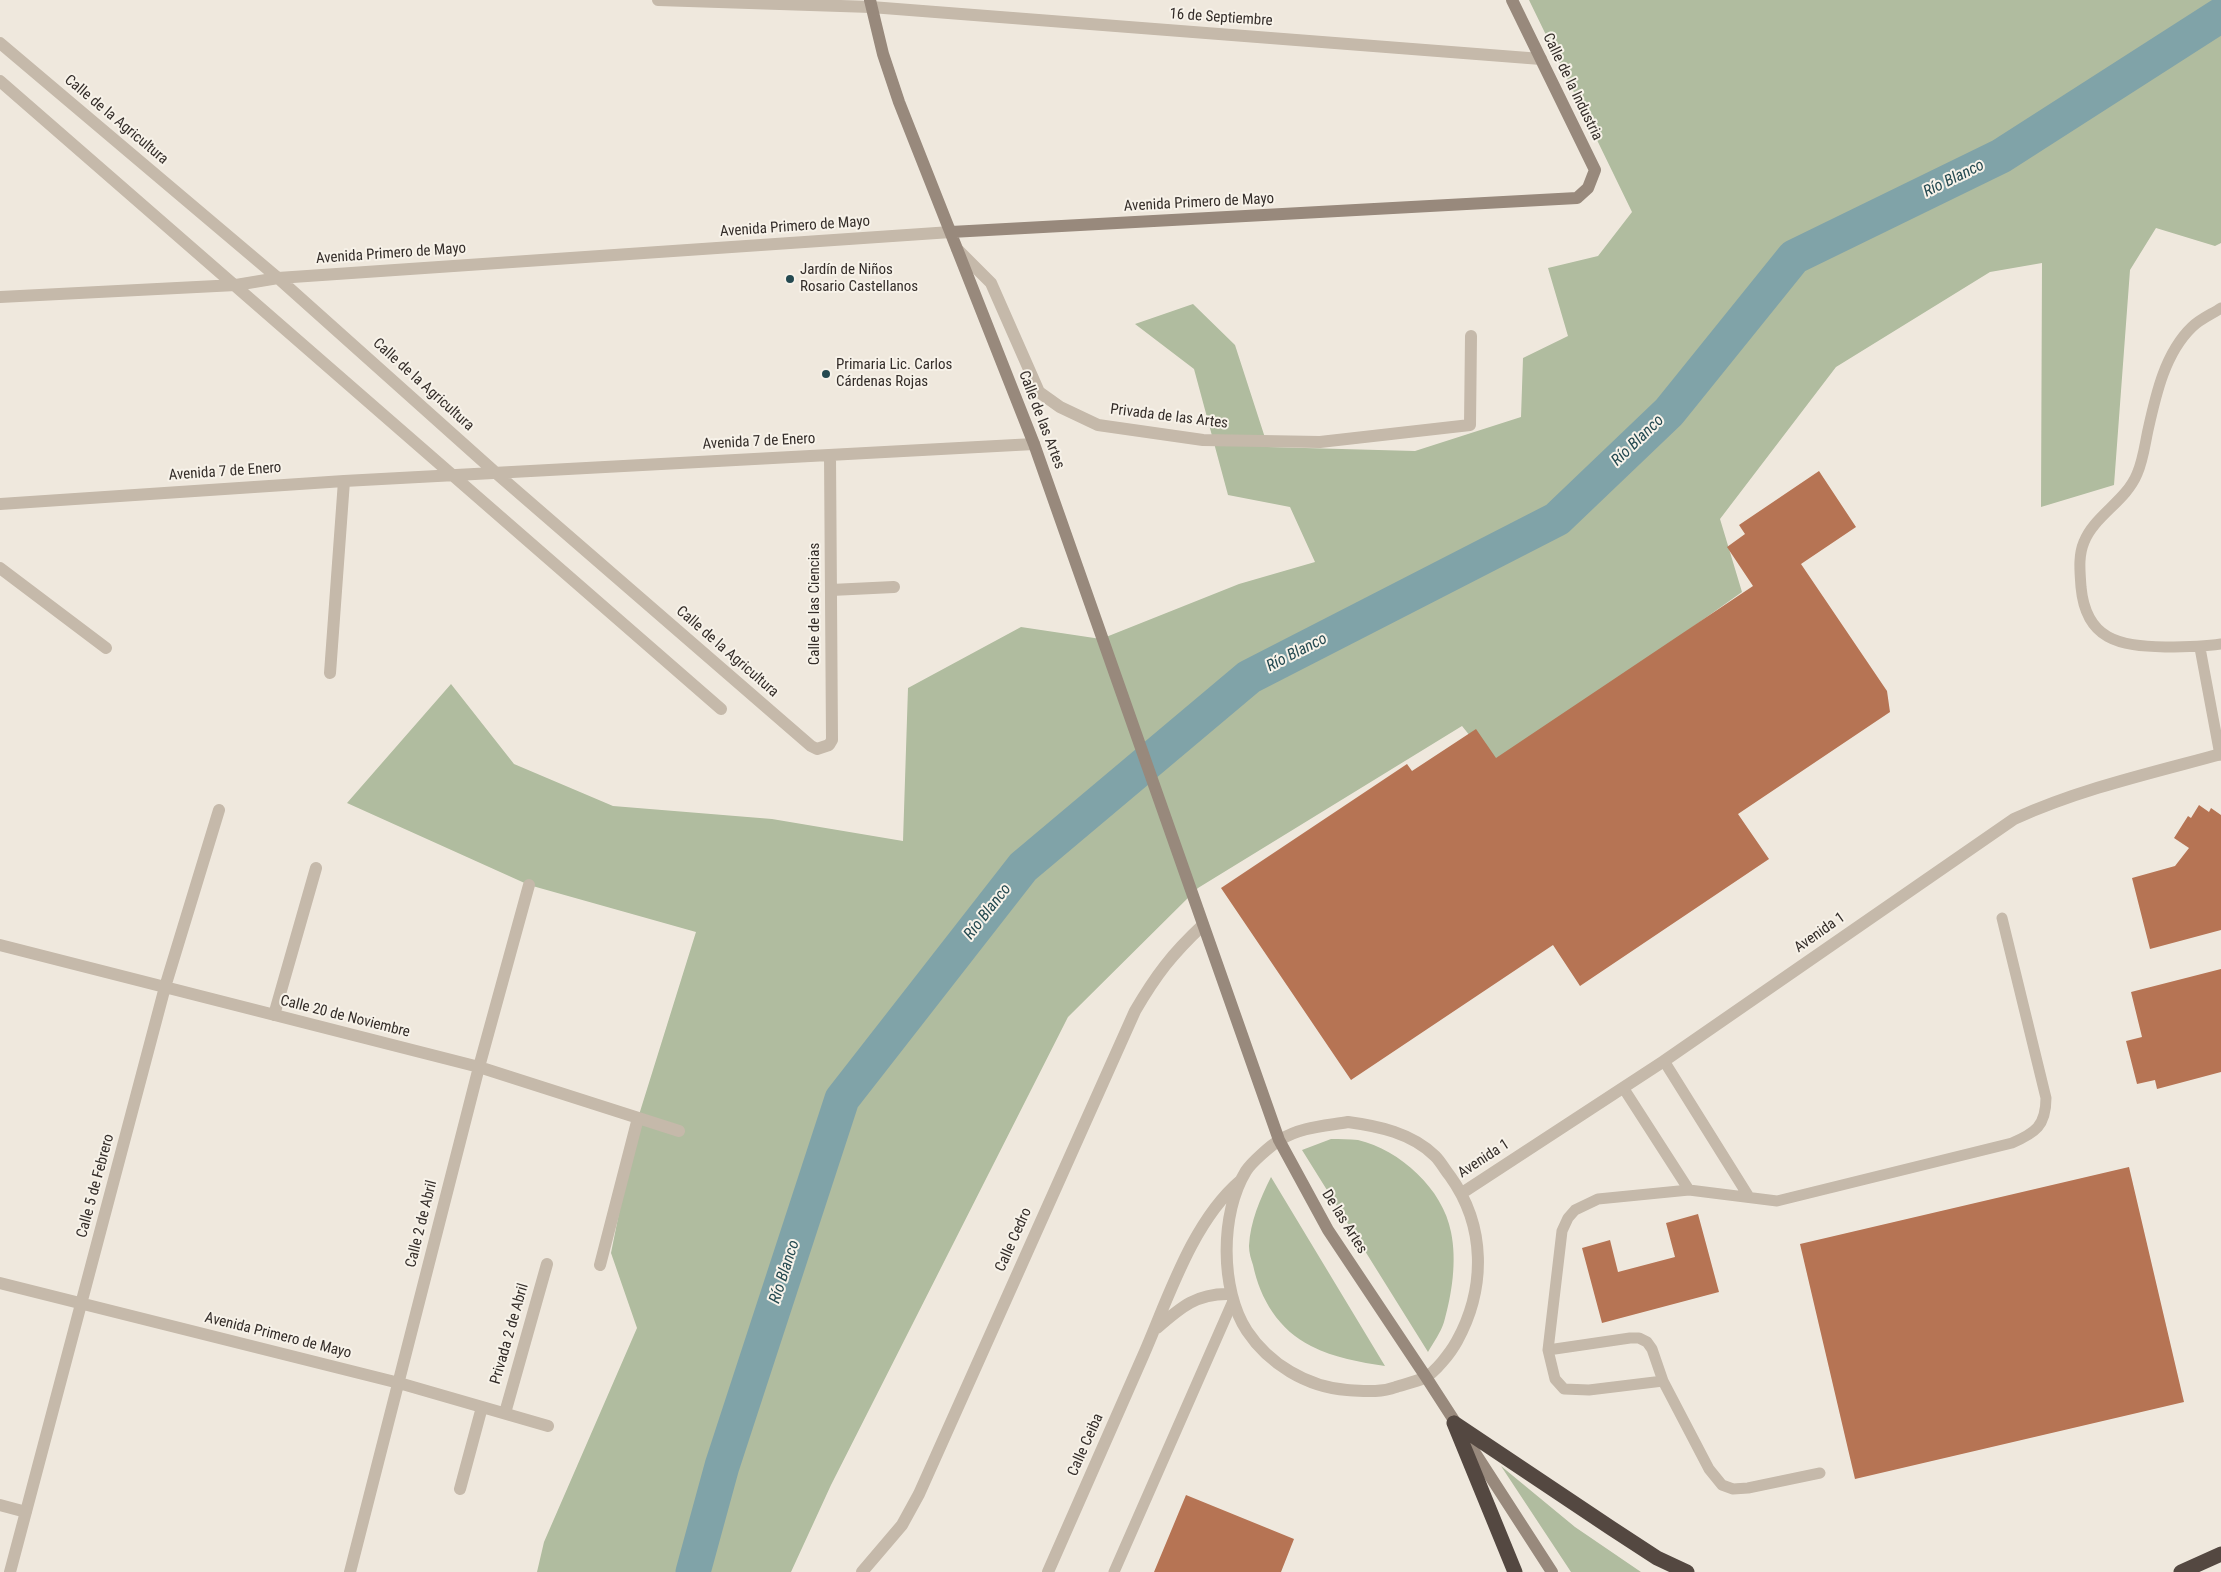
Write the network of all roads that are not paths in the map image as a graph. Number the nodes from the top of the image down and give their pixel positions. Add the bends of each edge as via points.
1 (658, 0) edge
2 (1512, 0) edge
3 (870, 4) edge
4 (0, 43) edge
5 (1540, 59) junction
6 (0, 81) edge
7 (1588, 188) joint
8 (951, 232) junction
9 (957, 249) junction
10 (278, 278) junction
11 (248, 283) junction
12 (0, 297) edge
13 (2221, 308) edge
14 (1471, 336) dead end
15 (1034, 444) junction
16 (830, 455) junction
17 (490, 473) junction
18 (460, 475) junction
19 (344, 481) junction
20 (0, 504) edge
21 (0, 568) edge
22 (894, 587) dead end
23 (831, 590) junction
24 (2221, 644) edge
25 (106, 648) dead end
26 (2200, 648) junction
27 (330, 673) dead end
28 (721, 708) dead end
29 (824, 748) joint
30 (2221, 754) edge
31 (218, 810) dead end
32 (1178, 854) joint
33 (316, 868) dead end
34 (529, 885) dead end
35 (2002, 918) dead end
36 (1203, 926) junction
37 (0, 945) edge
38 (164, 987) junction
39 (274, 1015) junction
40 (1664, 1061) junction
41 (479, 1067) junction
42 (1624, 1088) junction
43 (638, 1118) junction
44 (679, 1131) dead end
45 (1279, 1140) junction
46 (1242, 1180) junction
47 (1689, 1190) junction
48 (1462, 1193) junction
49 (1749, 1197) junction
50 (547, 1264) dead end
51 (600, 1266) dead end
52 (0, 1283) edge
53 (1232, 1297) junction
54 (82, 1304) junction
55 (1154, 1331) junction
56 (1548, 1350) junction
57 (1426, 1377) junction
58 (1663, 1381) junction
59 (399, 1383) junction
60 (482, 1406) junction
61 (505, 1413) junction
62 (1454, 1423) junction
63 (548, 1426) dead end
64 (1820, 1474) dead end
65 (460, 1489) dead end
66 (0, 1505) edge
67 (26, 1512) junction
68 (2221, 1554) edge
69 (10, 1572) edge
70 (350, 1572) edge
71 (862, 1572) edge
72 (1048, 1572) edge
73 (1114, 1572) edge
74 (1515, 1572) edge
75 (1552, 1572) edge
76 (1687, 1572) edge
77 (2181, 1572) edge

1 - 3 street, 16 de Septiembre
2 - 5 street, Calle de la Industria
3 - 5 street, 16 de Septiembre
3 - 8 street, Calle de las Artes via 899,102
4 - 10 street, Calle de la Agricultura
5 - 7 street, Calle de la Industria via 1595,170
6 - 11 street
7 - 8 street, Avenida Primero de Mayo via 1577,198
8 - 9 street, Calle de las Artes
8 - 10 street, Avenida Primero de Mayo
9 - 14 street, Privada de las Artes via 991,283 1038,392 1060,407 1098,424 1203,440 1320,442 1470,425
9 - 15 street, Calle de las Artes
10 - 11 street, Avenida Primero de Mayo
10 - 17 street, Calle de la Agricultura
11 - 12 street, Avenida Primero de Mayo
11 - 18 street
13 - 26 lane via 2194,325 2170,358 2153,408 2138,473 2126,493 2084,540 2080,555 2082,599 2090,619 2104,635 2134,646
15 - 16 street, Avenida 7 de Enero
15 - 32 street, Calle de las Artes
16 - 17 street, Avenida 7 de Enero
16 - 23 street, Calle de las Ciencias
17 - 18 street, Avenida 7 de Enero
17 - 29 street, Calle de la Agricultura via 811,746
18 - 19 street, Avenida 7 de Enero
18 - 28 street
19 - 20 street, Avenida 7 de Enero
19 - 27 street
21 - 25 street
22 - 23 street
23 - 29 street, Calle de las Ciencias via 832,740
24 - 26 lane
26 - 30 lane
30 - 40 street, Avenida 1 via 2087,791 2014,819
31 - 38 street, Calle 5 de Febrero
32 - 36 street, De las Artes
33 - 39 street
34 - 41 street, Calle 2 de Abril
35 - 49 lane via 2046,1098 2041,1123 2031,1135 2012,1143 1777,1201
36 - 45 street, De las Artes
36 - 71 street, Calle Cedro via 1170,957 1135,1011 919,1494 902,1525
37 - 38 street, Calle 20 de Noviembre
38 - 39 street, Calle 20 de Noviembre
38 - 54 street, Calle 5 de Febrero
39 - 41 street, Calle 20 de Noviembre
40 - 42 street, Avenida 1
40 - 49 lane
41 - 43 street, Calle 20 de Noviembre
41 - 59 street, Calle 2 de Abril
42 - 47 lane
42 - 48 street, Avenida 1
43 - 44 street, Calle 20 de Noviembre
43 - 51 street
45 - 46 street via 1247,1170
45 - 48 street via 1304,1129 1348,1122 1376,1126 1405,1136 1435,1156
45 - 57 street, De las Artes via 1328,1230
46 - 53 street via 1232,1202 1228,1227
46 - 55 street, Calle Ceiba via 1209,1214
47 - 49 lane
47 - 56 lane via 1598,1199 1575,1210 1562,1231
48 - 57 street via 1473,1218 1478,1251 1474,1293 1466,1325 1451,1352
50 - 61 street, Privada 2 de Abril
52 - 54 street, Avenida Primero de Mayo
53 - 55 street, Calle Ceiba via 1216,1294 1198,1298 1182,1306
53 - 57 street via 1246,1330 1268,1357 1299,1378 1335,1389 1382,1392
53 - 73 lane
54 - 59 street, Avenida Primero de Mayo
54 - 67 street, Calle 5 de Febrero
55 - 72 street, Calle Ceiba
56 - 58 lane via 1555,1379 1564,1389 1589,1390
56 - 58 lane via 1639,1338 1652,1349
57 - 62 street, De las Artes
58 - 64 lane via 1709,1470 1722,1485 1733,1489 1748,1488
59 - 60 street, Avenida Primero de Mayo
59 - 70 street, Calle 2 de Abril
60 - 61 street, Avenida Primero de Mayo
60 - 65 street
61 - 63 street, Avenida Primero de Mayo
62 - 74 highway
62 - 75 street, De las Artes
62 - 76 highway via 1610,1528 1657,1558
66 - 67 street
67 - 69 street, Calle 5 de Febrero
68 - 77 highway

